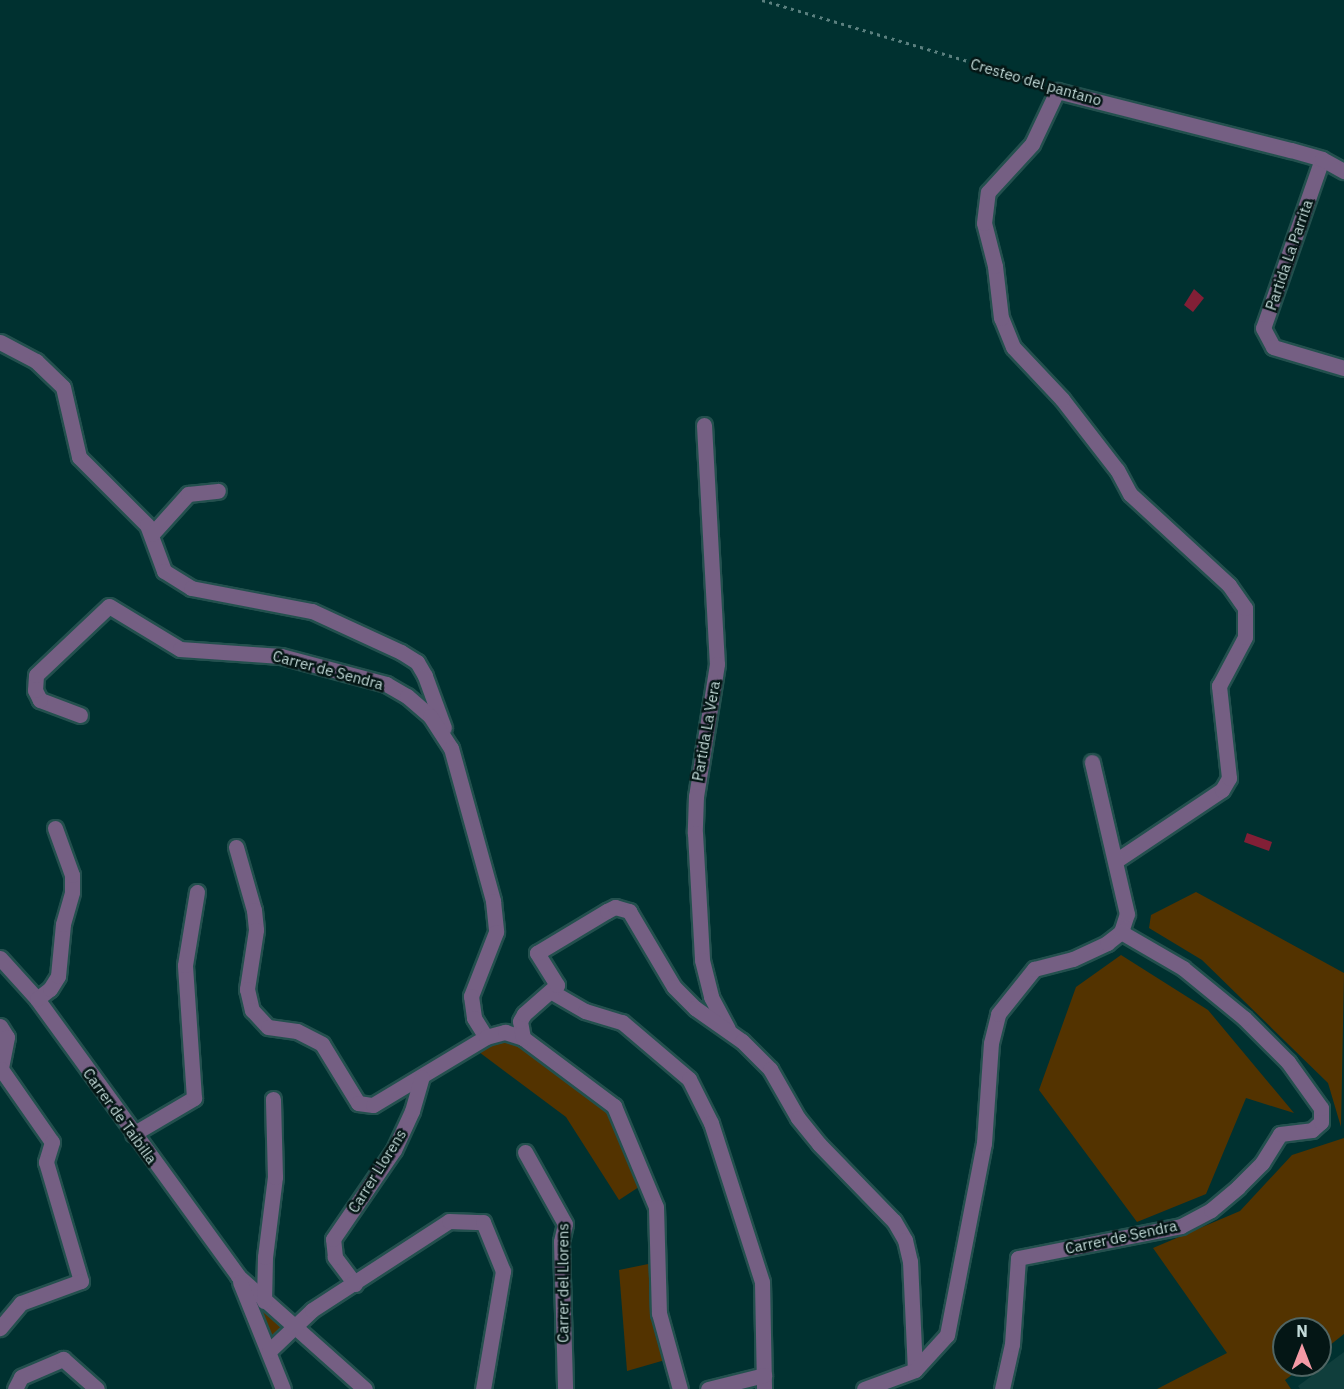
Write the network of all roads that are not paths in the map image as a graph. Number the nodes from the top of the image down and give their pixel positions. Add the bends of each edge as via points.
1 (1322, 159) junction
2 (1344, 171) edge
3 (0, 342) edge
4 (1344, 368) edge
5 (704, 425) dead end
6 (218, 492) dead end
7 (152, 534) junction
8 (80, 715) dead end
9 (451, 748) junction
10 (1092, 762) dead end
11 (55, 828) dead end
12 (236, 847) dead end
13 (1117, 860) junction
14 (197, 892) dead end
15 (1121, 932) junction
16 (0, 958) edge
17 (552, 992) junction
18 (37, 999) junction
19 (0, 1026) edge
20 (729, 1031) junction
21 (486, 1036) junction
22 (523, 1038) junction
23 (422, 1077) junction
24 (273, 1099) dead end
25 (133, 1134) junction
26 (525, 1152) dead end
27 (238, 1276) junction
28 (355, 1284) junction
29 (264, 1301) junction
30 (0, 1328) edge
31 (294, 1330) junction
32 (269, 1351) junction
33 (915, 1370) junction
34 (764, 1382) edge
35 (15, 1389) edge
36 (97, 1389) edge
37 (283, 1389) edge
38 (364, 1389) edge
39 (483, 1389) edge
40 (566, 1389) edge
41 (680, 1389) edge
42 (708, 1389) edge
43 (864, 1389) edge
44 (1002, 1389) edge

1 - 2 street, Cresteo del pantano
1 - 4 street, Partida La Parrita via 1263,328 1273,347
1 - 13 street, Cresteo del pantano via 1057,91 1032,144 987,192 984,223 995,266 1001,318 1013,347 1062,399 1117,470 1130,494 1229,585 1245,608 1245,637 1219,686 1229,778 1221,790
3 - 7 street, Carrer de Sendra via 36,361 63,387 79,458
5 - 20 street, Partida La Vera via 717,664 696,796 695,832 702,960 711,998
6 - 7 street via 188,494
7 - 9 street, Carrer de Sendra via 164,571 191,588 312,611 417,662
8 - 9 street, Carrer de Sendra via 40,700 34,683 36,675 109,606 191,652 273,654 386,684 430,716
9 - 21 street, Carrer de Sendra via 496,917 493,945 471,996 474,1018
10 - 13 street
11 - 18 street via 72,875 72,892 63,924 58,976
12 - 23 street via 247,879 256,930 247,989 252,1010 268,1027 297,1031 322,1044 352,1098 363,1105 373,1105
13 - 15 street via 1127,902
14 - 25 street via 185,965 194,1098
15 - 33 street via 1091,952 1034,969 998,1014 991,1043 984,1143 947,1335
15 - 44 street, Carrer de Sendra via 1183,968 1244,1018 1288,1062 1321,1108 1321,1122 1312,1130 1280,1134 1262,1163 1238,1187 1211,1210 1181,1226 1018,1258 1012,1344
16 - 18 street, Carrer de Taibilla
17 - 20 street via 556,981 538,961 537,953 607,910 623,908 643,928 674,987 695,1008
17 - 22 street via 524,1014 520,1022
17 - 34 street via 585,1011 622,1022 689,1079 711,1123 762,1282
18 - 25 street, Carrer de Taibilla
19 - 30 street via 7,1036 2,1069 51,1142 46,1162 81,1281 21,1304
20 - 33 street via 770,1069 805,1126 842,1170 885,1207 905,1240 910,1261
21 - 22 street via 505,1032
21 - 23 street
22 - 41 street via 614,1106 656,1207 659,1313
23 - 28 street, Carrer Llorens via 394,1150 333,1239 335,1257
24 - 29 street via 275,1178
25 - 27 street, Carrer de Taibilla
26 - 40 street, Carrer del Llorens via 565,1224 561,1242
27 - 29 street
27 - 32 street
28 - 31 street via 312,1310
28 - 39 street via 449,1221 483,1222 503,1271
29 - 31 street
31 - 32 street
31 - 38 street
32 - 37 street
33 - 43 street
34 - 42 street
35 - 36 street via 21,1377 63,1359

